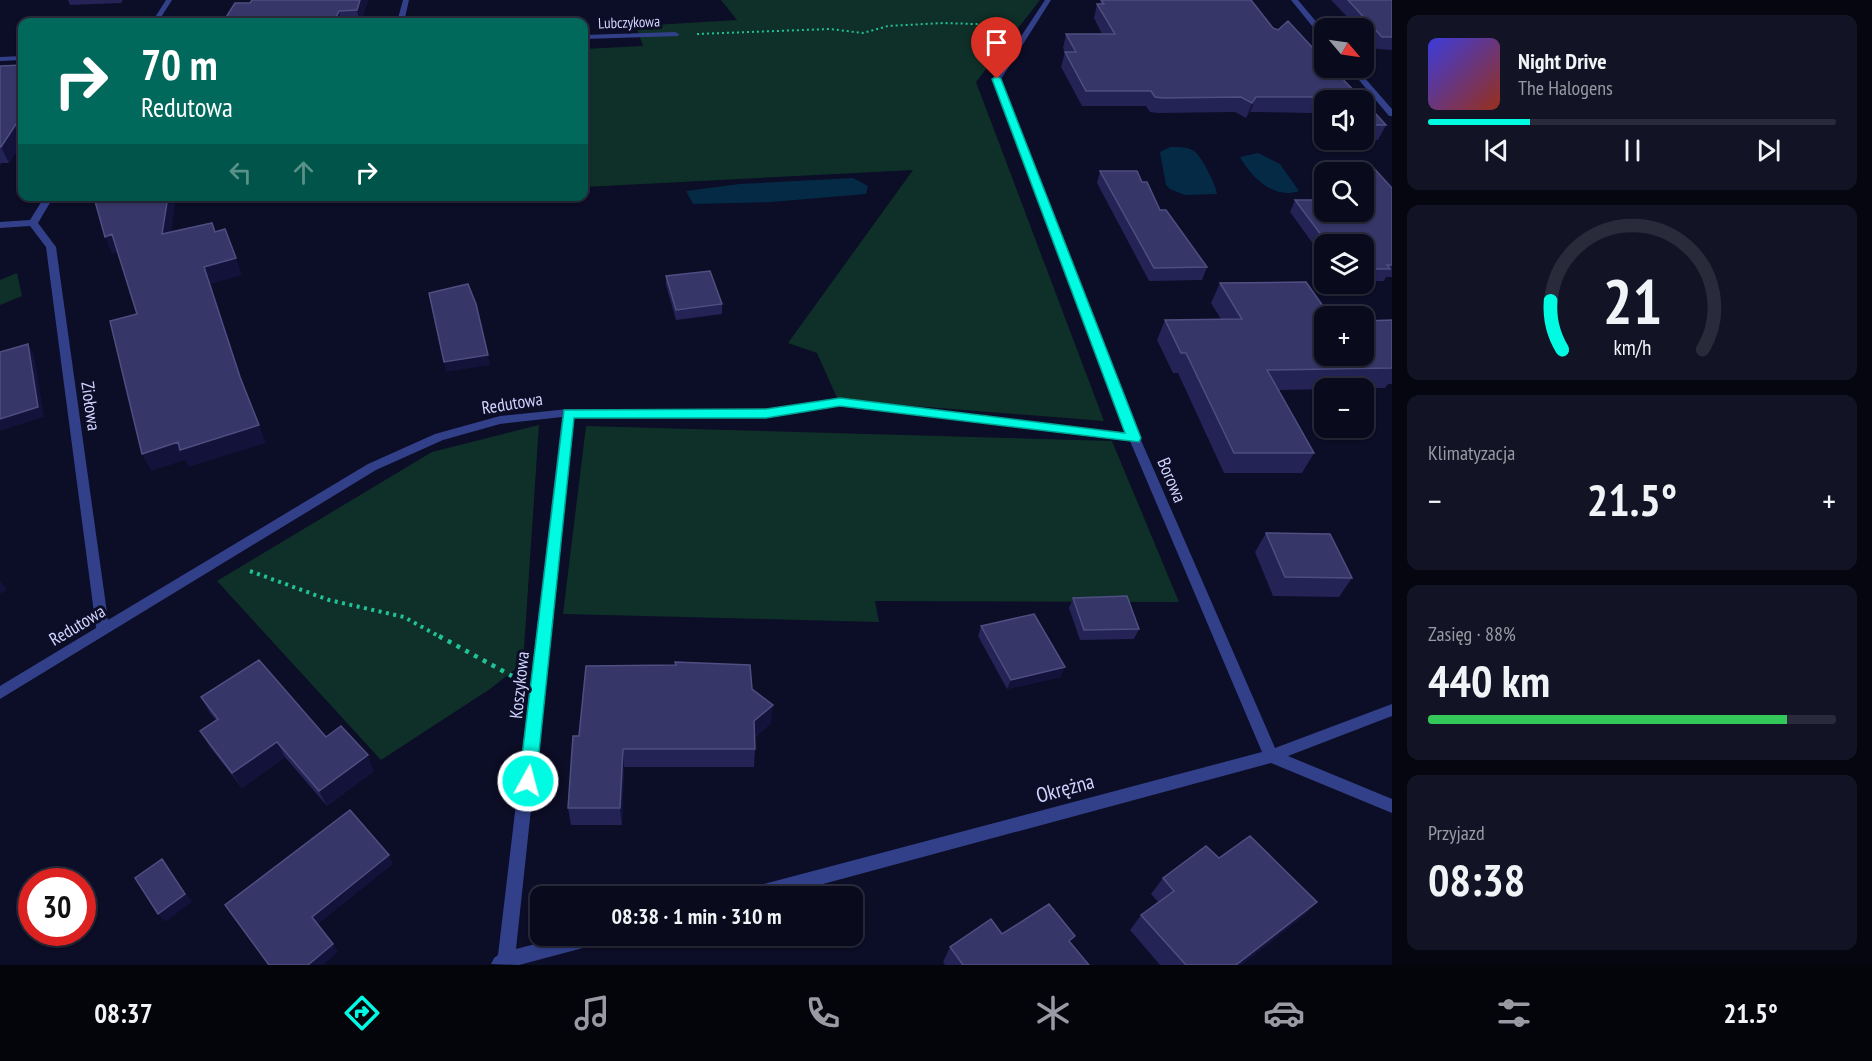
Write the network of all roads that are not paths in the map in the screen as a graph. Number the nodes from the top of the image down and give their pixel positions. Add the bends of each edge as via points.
1 (169, 0) edge
2 (406, 0) edge
3 (1048, 0) edge
4 (1294, 0) edge
5 (158, 18) edge
6 (401, 18) edge
7 (1314, 23) edge
8 (674, 34) road end
9 (588, 37) edge
10 (18, 58) edge
11 (0, 59) edge
12 (1361, 78) edge
13 (1392, 114) edge
14 (47, 201) edge
15 (33, 223) junction
16 (0, 225) edge
17 (568, 413) junction
18 (1134, 438) junction
19 (103, 631) junction
20 (0, 693) edge
21 (1392, 710) edge
22 (1271, 756) junction
23 (1392, 806) edge
24 (786, 886) edge
25 (563, 946) edge
26 (503, 963) edge

1 - 5 street
2 - 6 street
3 - 18 street, Borowa via 997,79
4 - 7 street
8 - 9 street, Lubczykowa
10 - 11 street
12 - 13 street
14 - 15 street
15 - 16 street
15 - 19 street, Ziołowa via 51,247
17 - 18 street, Redutowa via 766,414 840,402
17 - 19 street, Redutowa via 500,420 440,437 372,467
17 - 26 street, Koszykowa via 539,691
18 - 22 street, Borowa
19 - 20 street, Redutowa
21 - 22 street, Okrężna
22 - 23 street
22 - 24 street, Okrężna
25 - 26 street

